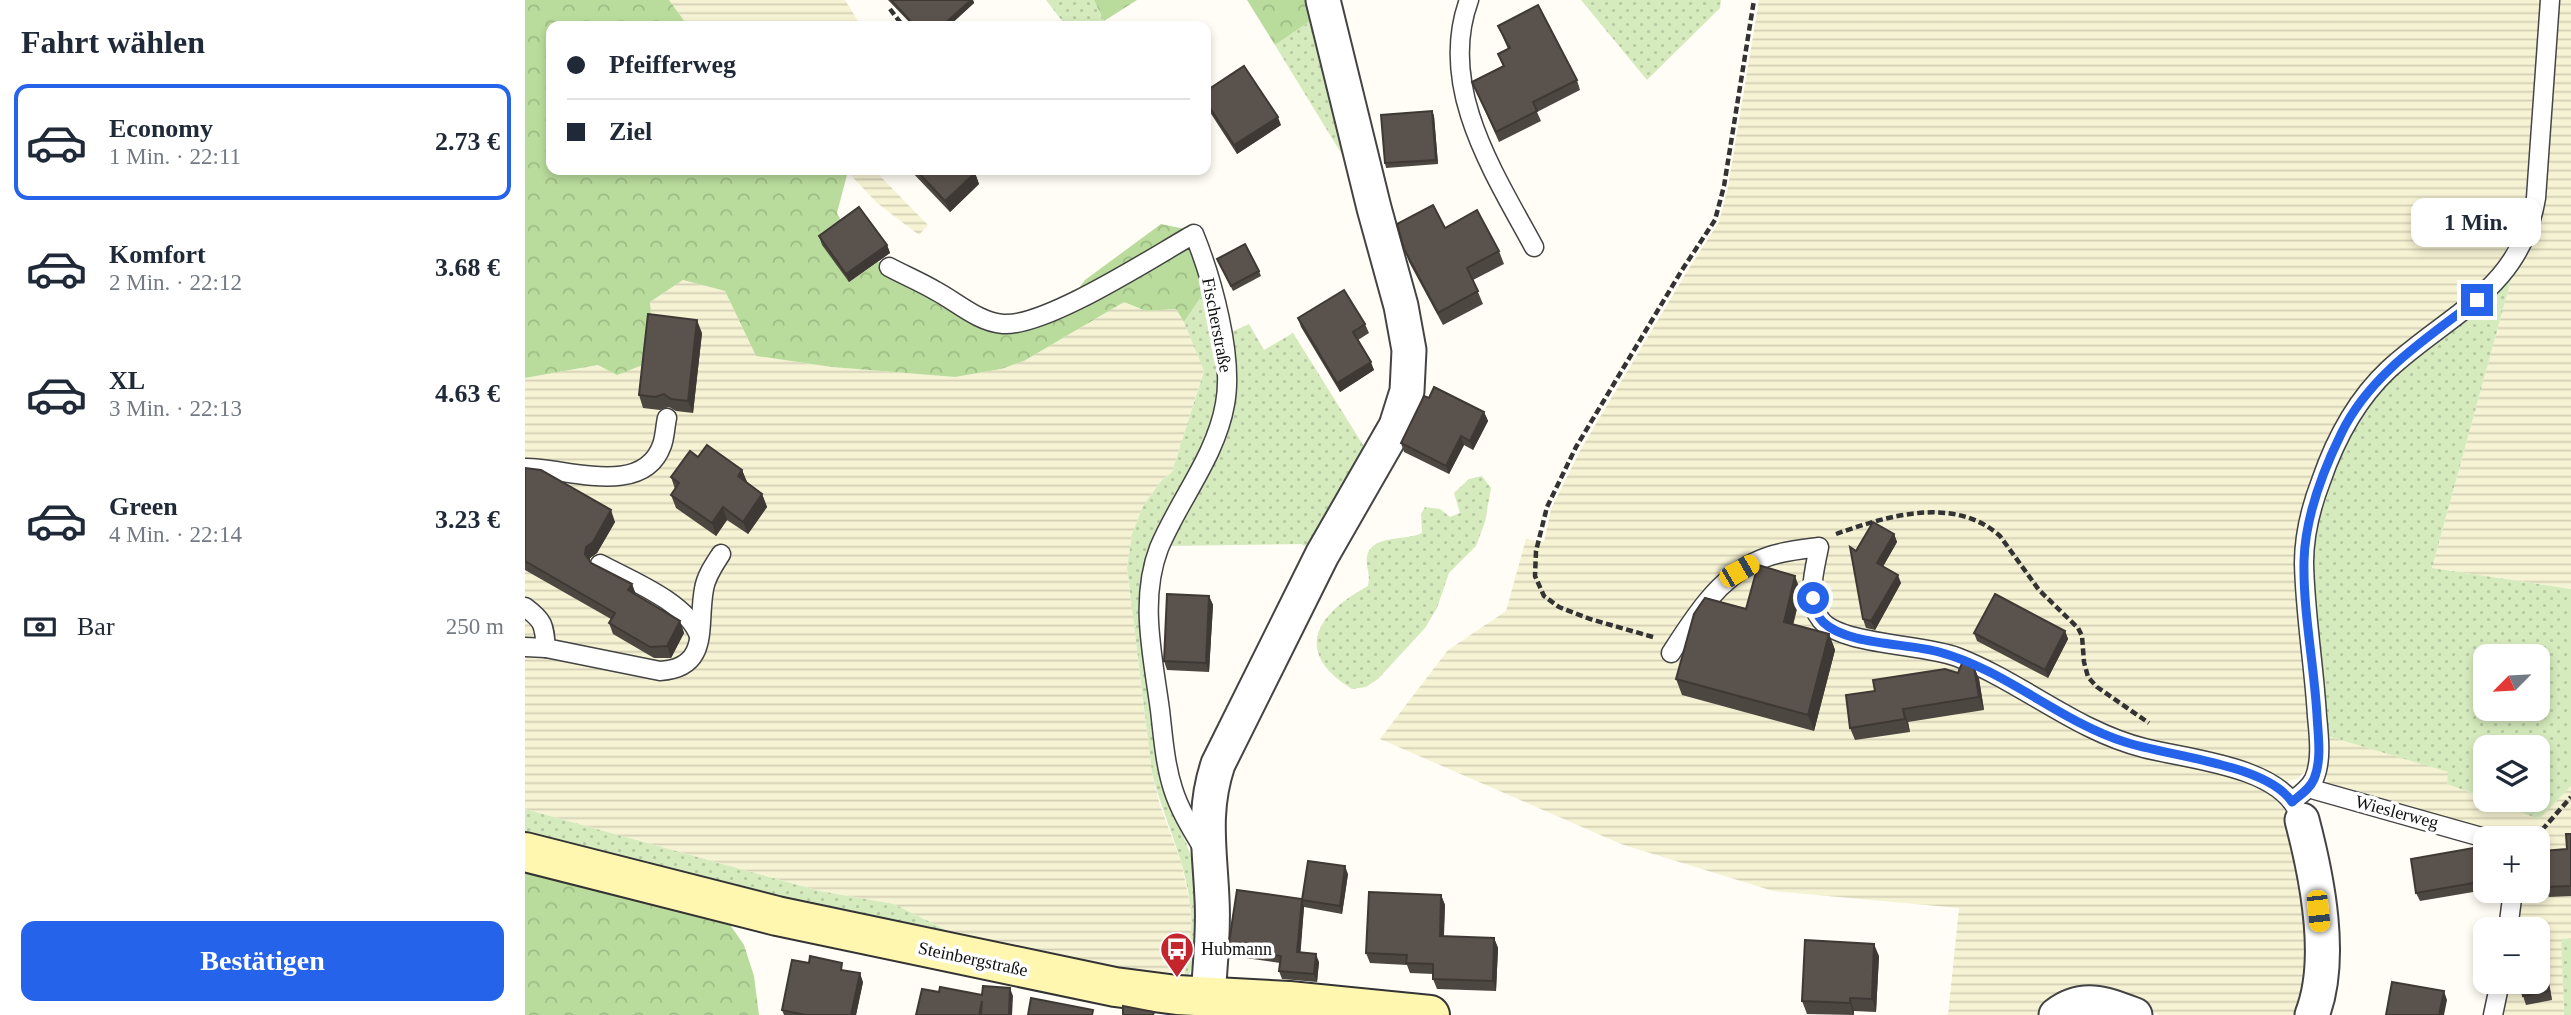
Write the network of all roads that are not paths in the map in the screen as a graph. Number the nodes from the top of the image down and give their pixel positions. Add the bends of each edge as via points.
1 (1323, 0) edge
2 (1469, 0) edge
3 (2550, 0) edge
4 (1534, 247) dead end
5 (889, 267) dead end
6 (667, 418) edge
7 (525, 468) edge
8 (721, 554) dead end
9 (600, 564) edge
10 (525, 607) edge
11 (699, 636) junction
12 (525, 647) edge
13 (546, 648) junction
14 (1674, 648) road end
15 (2301, 803) junction
16 (2473, 836) edge
17 (525, 852) edge
18 (1209, 859) junction
19 (2497, 994) edge
20 (1201, 1003) edge
21 (1430, 1015) edge
22 (2056, 1015) edge
23 (2135, 1015) edge
24 (2312, 1015) edge
25 (2493, 1015) edge

1 - 18 street, Fischerstraße via 1404,317 1409,350 1407,391 1396,426 1322,555 1218,764 1207,806
2 - 4 lane via 1458,40 1464,96 1498,181
3 - 15 lane via 2537,188 2533,215 2519,250 2477,300 2388,370 2370,391 2341,432 2318,491 2305,538 2304,562 2319,739 2316,771
5 - 18 lane, Fischerstraße via 967,310 1002,324 1016,323 1064,307 1194,234 1223,339 1226,404 1219,429 1159,550 1150,584 1148,619 1172,787
6 - 7 lane via 655,458 629,474 614,478
8 - 11 lane via 704,587
9 - 11 lane via 671,603
10 - 13 lane via 544,626
11 - 13 lane via 688,664 660,671
12 - 13 lane
14 - 15 lane via 1707,602 1739,571 1768,557 1819,547 1813,598 1815,611 1831,628 1956,657 2103,734 2234,769 2271,783
15 - 16 lane, Wieslerweg
15 - 24 street via 2320,928 2322,978
17 - 20 street, Steinbergstraße via 830,928
18 - 20 street, Fischerstraße via 1212,914
19 - 25 lane
20 - 21 street, Steinbergstraße via 1289,1001
22 - 23 street via 2090,1001

